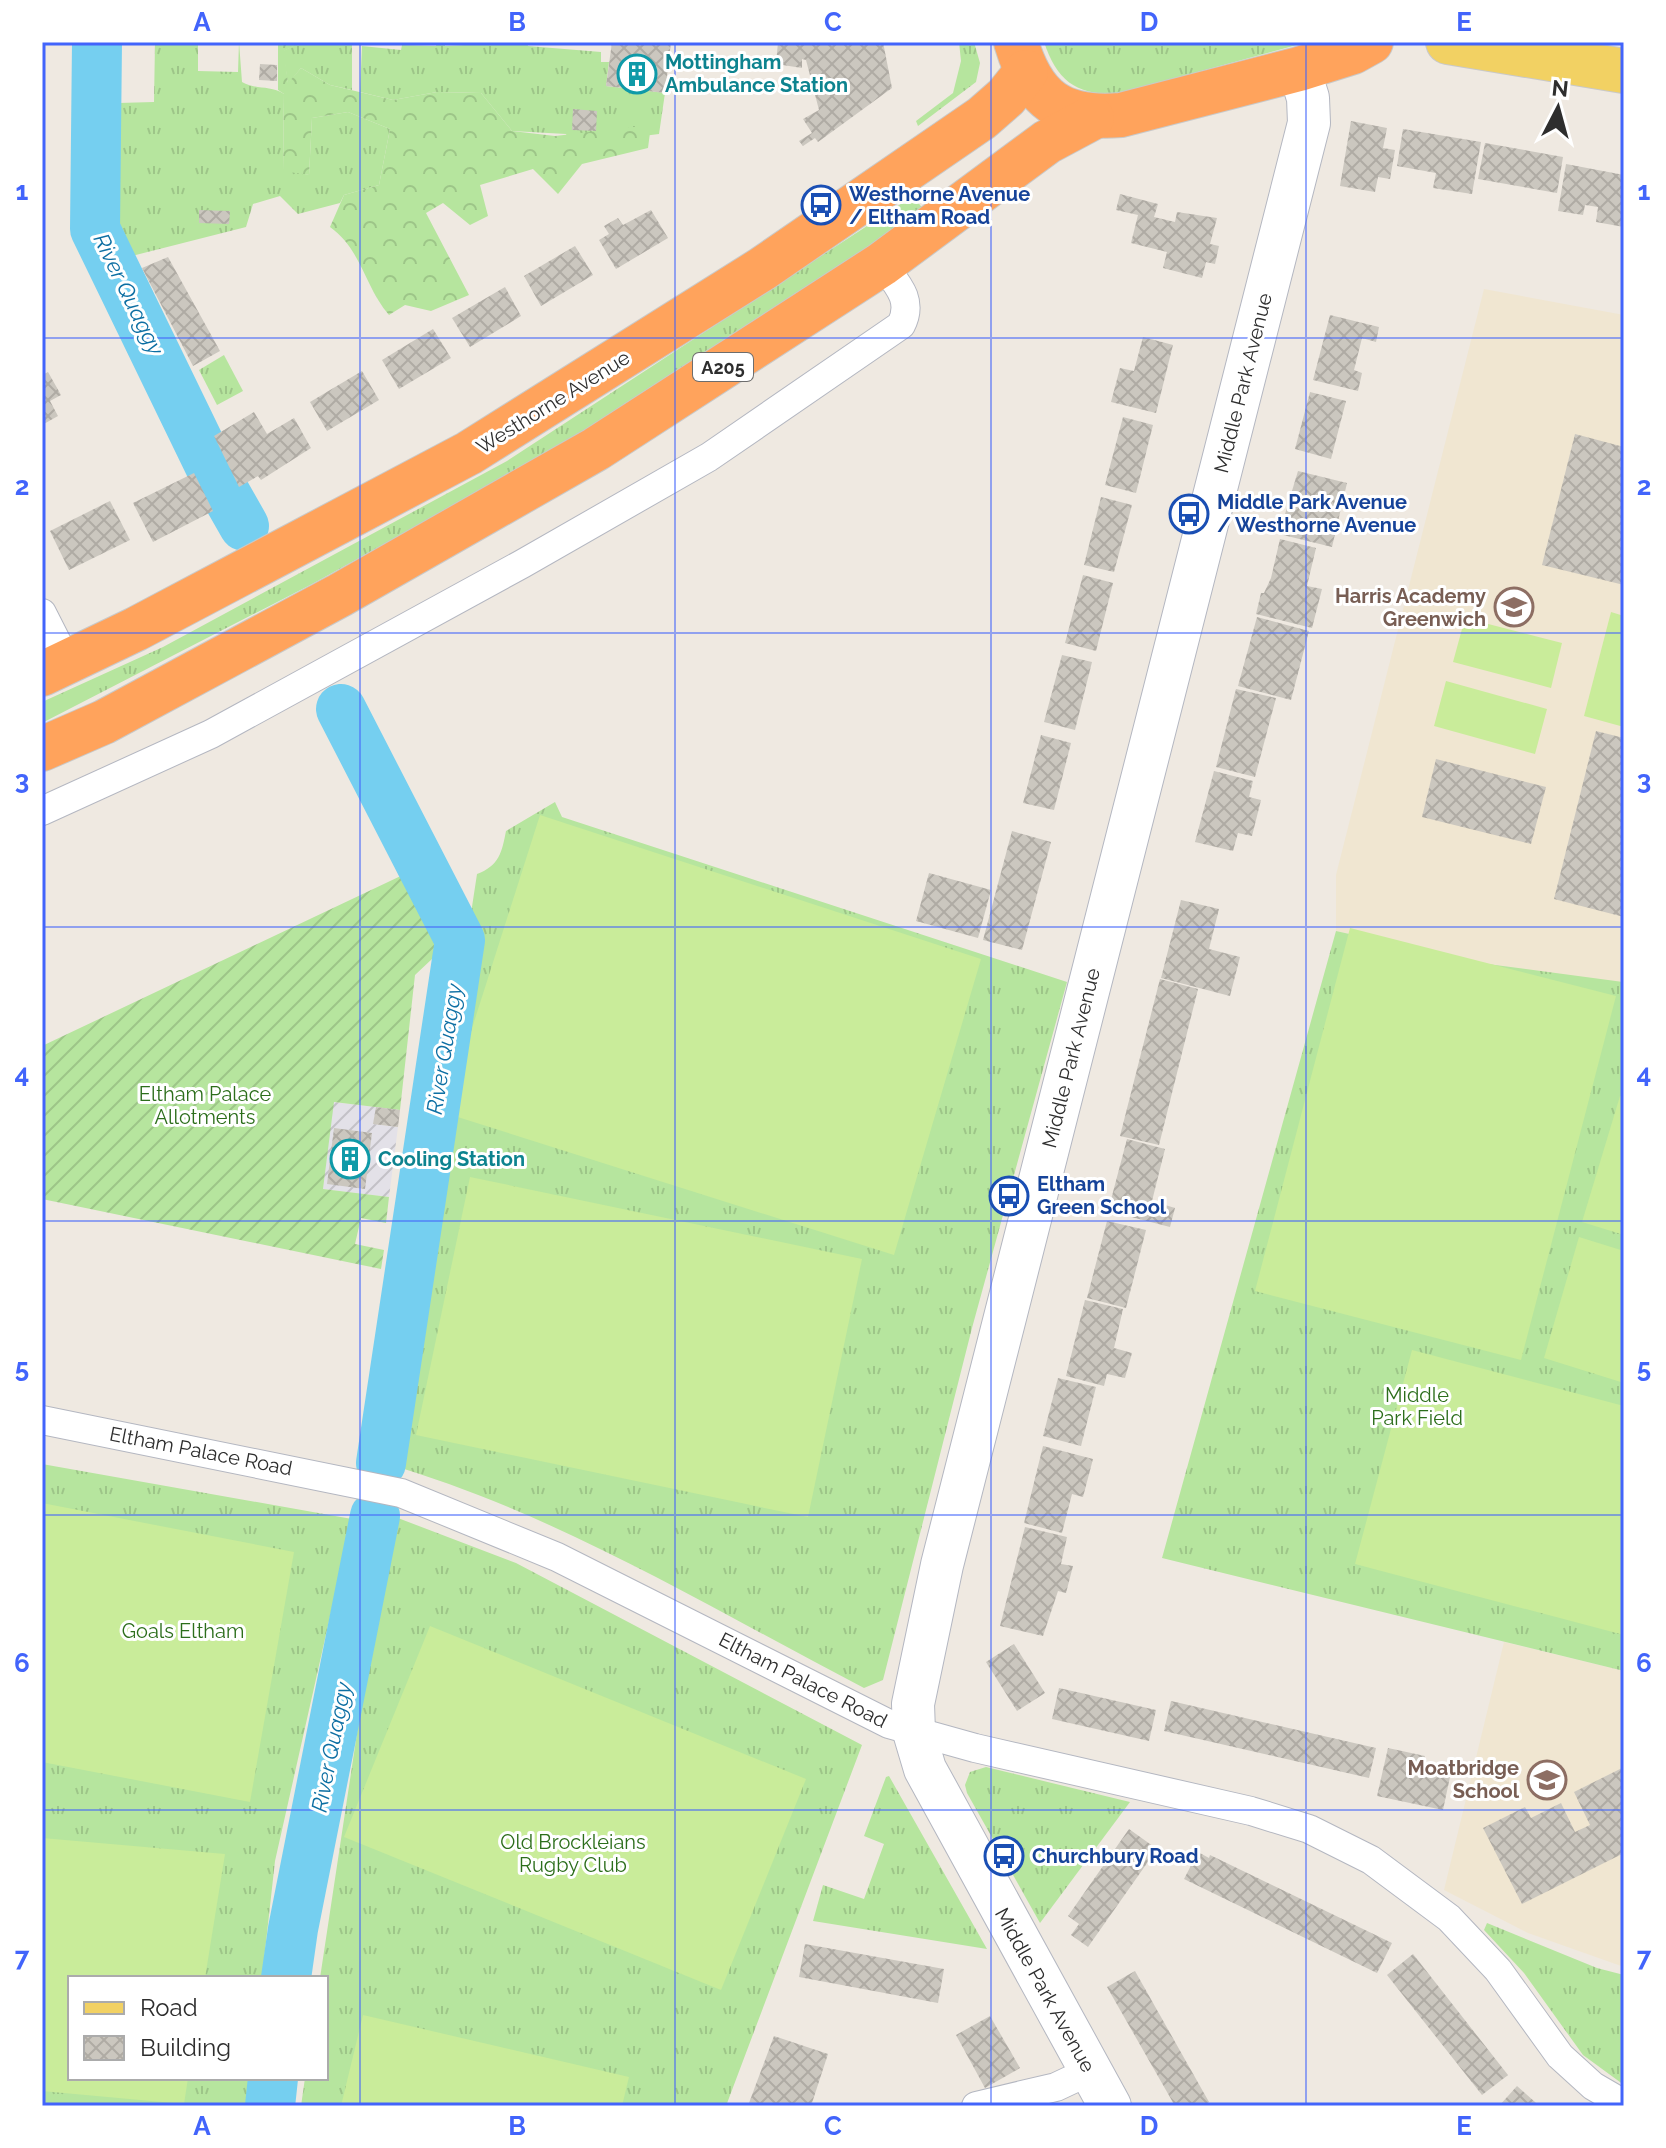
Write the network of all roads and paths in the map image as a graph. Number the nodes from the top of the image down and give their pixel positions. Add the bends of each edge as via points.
1 (1371, 42) edge
2 (1448, 42) edge
3 (1021, 57) edge
4 (1299, 69) junction
5 (1624, 71) edge
6 (1092, 118) junction
7 (890, 274) junction
8 (42, 613) edge
9 (54, 668) edge
10 (42, 749) edge
11 (42, 811) edge
12 (42, 1420) edge
13 (914, 1732) junction
14 (1100, 2089) edge
15 (1624, 2104) edge
16 (976, 2106) edge

1 - 4 highway, A205
2 - 5 main road
3 - 6 highway, A205 via 1041,94 1059,107
3 - 9 highway, Westhorne Avenue / A205 via 1006,97 982,118 762,269 536,413 469,453
4 - 6 highway, A205
4 - 13 street, Middle Park Avenue via 1309,123 942,1565 918,1670
6 - 7 highway, A205 via 1047,142
7 - 10 highway, A205 via 340,595 104,722
7 - 11 street via 906,298 908,312 901,325 709,457 362,654 211,734
8 - 9 street
12 - 13 street, Eltham Palace Road via 401,1493 557,1557 864,1714
13 - 14 street, Middle Park Avenue via 925,1769 951,1821
13 - 15 street, Eltham Palace Road via 1251,1811 1309,1829 1371,1860 1425,1897 1476,1943 1560,2056 1593,2086
14 - 16 street via 1056,2087

